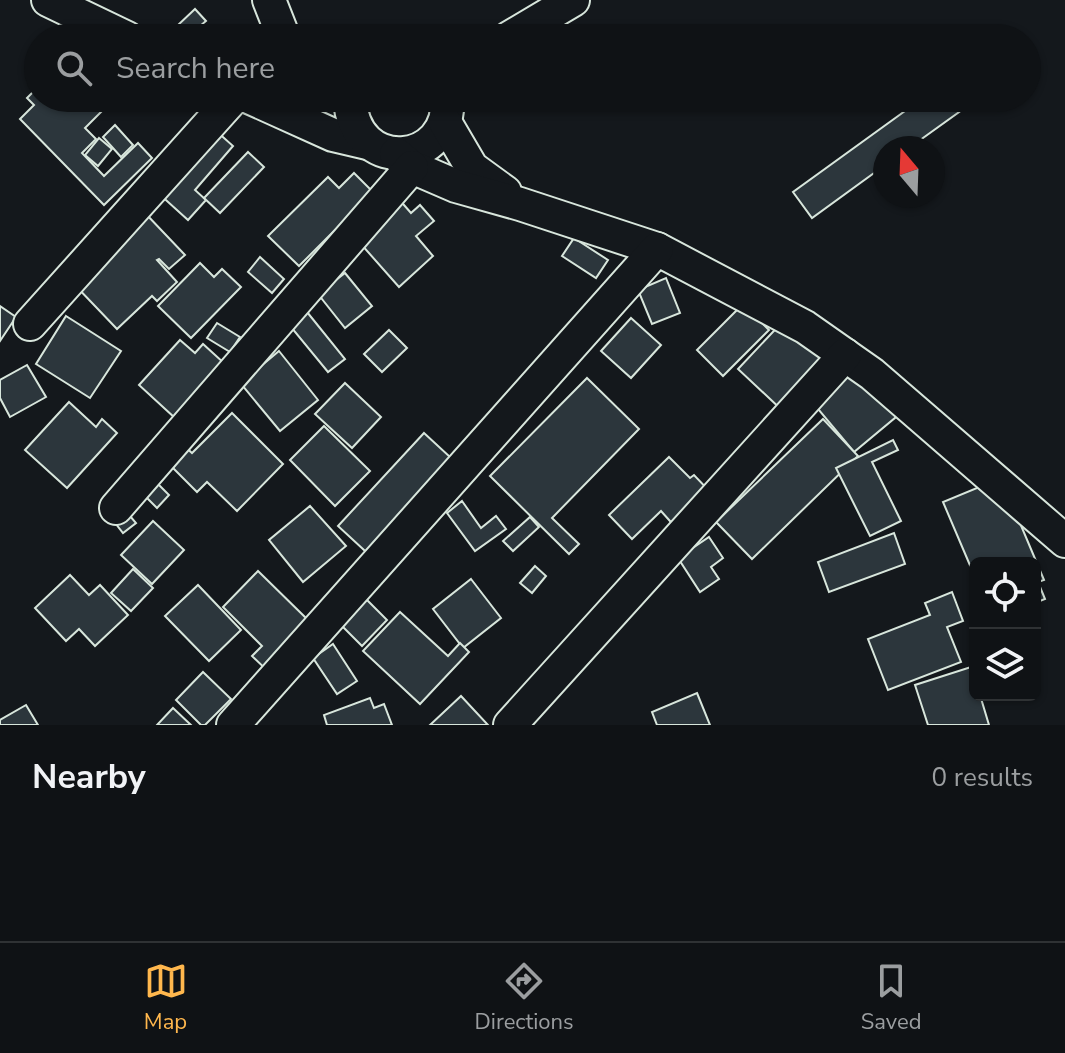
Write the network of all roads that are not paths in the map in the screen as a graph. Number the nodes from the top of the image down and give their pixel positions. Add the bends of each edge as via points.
1 (48, 0) edge
2 (269, 0) edge
3 (573, 0) edge
4 (98, 24) edge
5 (278, 24) edge
6 (531, 24) edge
7 (220, 112) edge
8 (282, 112) edge
9 (350, 112) edge
10 (446, 112) edge
11 (450, 112) edge
12 (392, 155) junction
13 (520, 204) junction
14 (657, 249) junction
15 (30, 324) dead end
16 (845, 355) junction
17 (116, 508) dead end
18 (1065, 541) edge
19 (233, 725) edge
20 (510, 725) edge

1 - 4 street
2 - 5 street
3 - 6 street
7 - 15 street
8 - 12 street
9 - 12 street via 356,130
10 - 12 street via 437,136 425,146
11 - 13 street via 472,168
12 - 13 street via 456,186
12 - 17 street
13 - 14 street
14 - 16 street via 805,327
14 - 19 street
16 - 18 street
16 - 20 street

